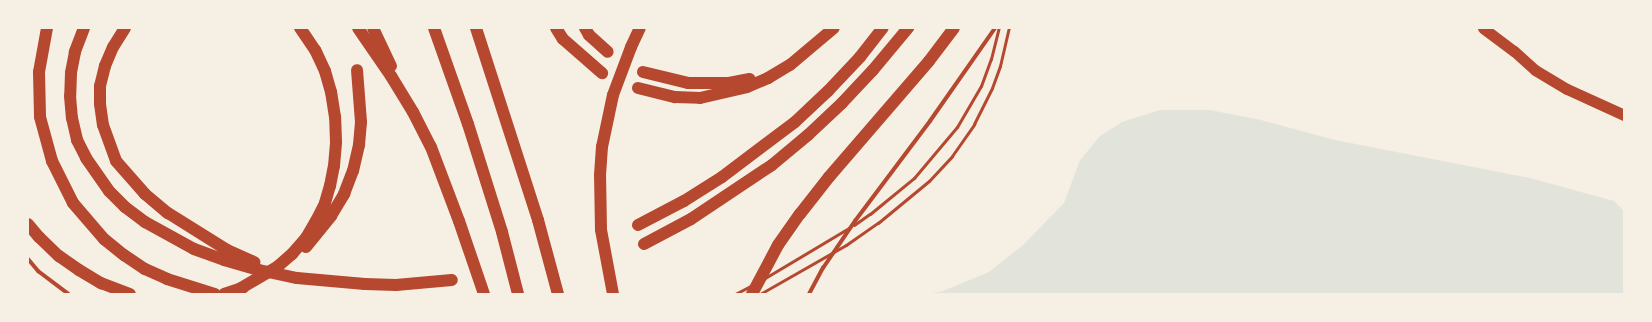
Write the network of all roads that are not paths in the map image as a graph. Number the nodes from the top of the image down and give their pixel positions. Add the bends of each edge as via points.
1 (47, 28) edge
2 (84, 28) edge
3 (125, 28) edge
4 (300, 28) edge
5 (358, 28) edge
6 (373, 28) edge
7 (434, 28) edge
8 (476, 28) edge
9 (556, 28) edge
10 (585, 28) edge
11 (640, 28) edge
12 (834, 28) edge
13 (883, 28) edge
14 (908, 28) edge
15 (954, 28) edge
16 (995, 28) edge
17 (999, 28) edge
18 (1009, 28) edge
19 (1483, 28) edge
20 (810, 50) junction
21 (608, 52) dead end
22 (358, 70) dead end
23 (643, 72) dead end
24 (602, 73) dead end
25 (638, 88) dead end
26 (413, 112) junction
27 (1624, 115) edge
28 (28, 224) edge
29 (638, 225) dead end
30 (644, 244) dead end
31 (28, 259) edge
32 (297, 278) junction
33 (452, 280) dead end
34 (230, 293) edge
35 (68, 294) edge
36 (130, 294) edge
37 (215, 294) edge
38 (484, 294) edge
39 (518, 294) edge
40 (558, 294) edge
41 (613, 294) edge
42 (735, 294) edge
43 (752, 294) edge
44 (760, 294) edge
45 (808, 294) edge

1 - 37 highway via 39,72 40,116 52,161 73,203 104,239 144,269
2 - 32 highway via 71,73 72,118 77,140 86,158 109,191 145,222 194,249 259,270
3 - 32 highway via 113,47 100,86 103,125 116,161 145,194 194,231 227,250
4 - 34 highway via 325,70 331,92 336,142 330,186 316,221 292,254 277,267
5 - 26 highway
6 - 26 highway
7 - 39 highway via 468,124
8 - 40 highway via 538,220
9 - 24 highway via 563,40
10 - 21 highway
11 - 41 highway via 613,95 602,147 602,230
12 - 20 highway
13 - 29 highway via 844,74 795,122 722,177
14 - 30 highway via 863,81 772,165 691,219
15 - 43 highway via 800,214 778,245
16 - 45 street via 855,221
17 - 42 lane via 981,86 970,106 957,127 914,178 870,214 784,268
18 - 44 lane via 1008,40 997,73 974,124 952,156 929,181 890,214 846,245
19 - 27 highway via 1535,70 1566,89
20 - 23 highway via 769,72 729,83 688,83
20 - 25 highway via 768,78 724,94 700,98 675,97
22 - 34 highway via 361,115 359,145 344,194 318,234 301,253 260,282
26 - 38 highway via 445,182
28 - 36 highway via 59,256 79,270 101,283
31 - 35 street via 38,271
32 - 33 highway via 396,285

